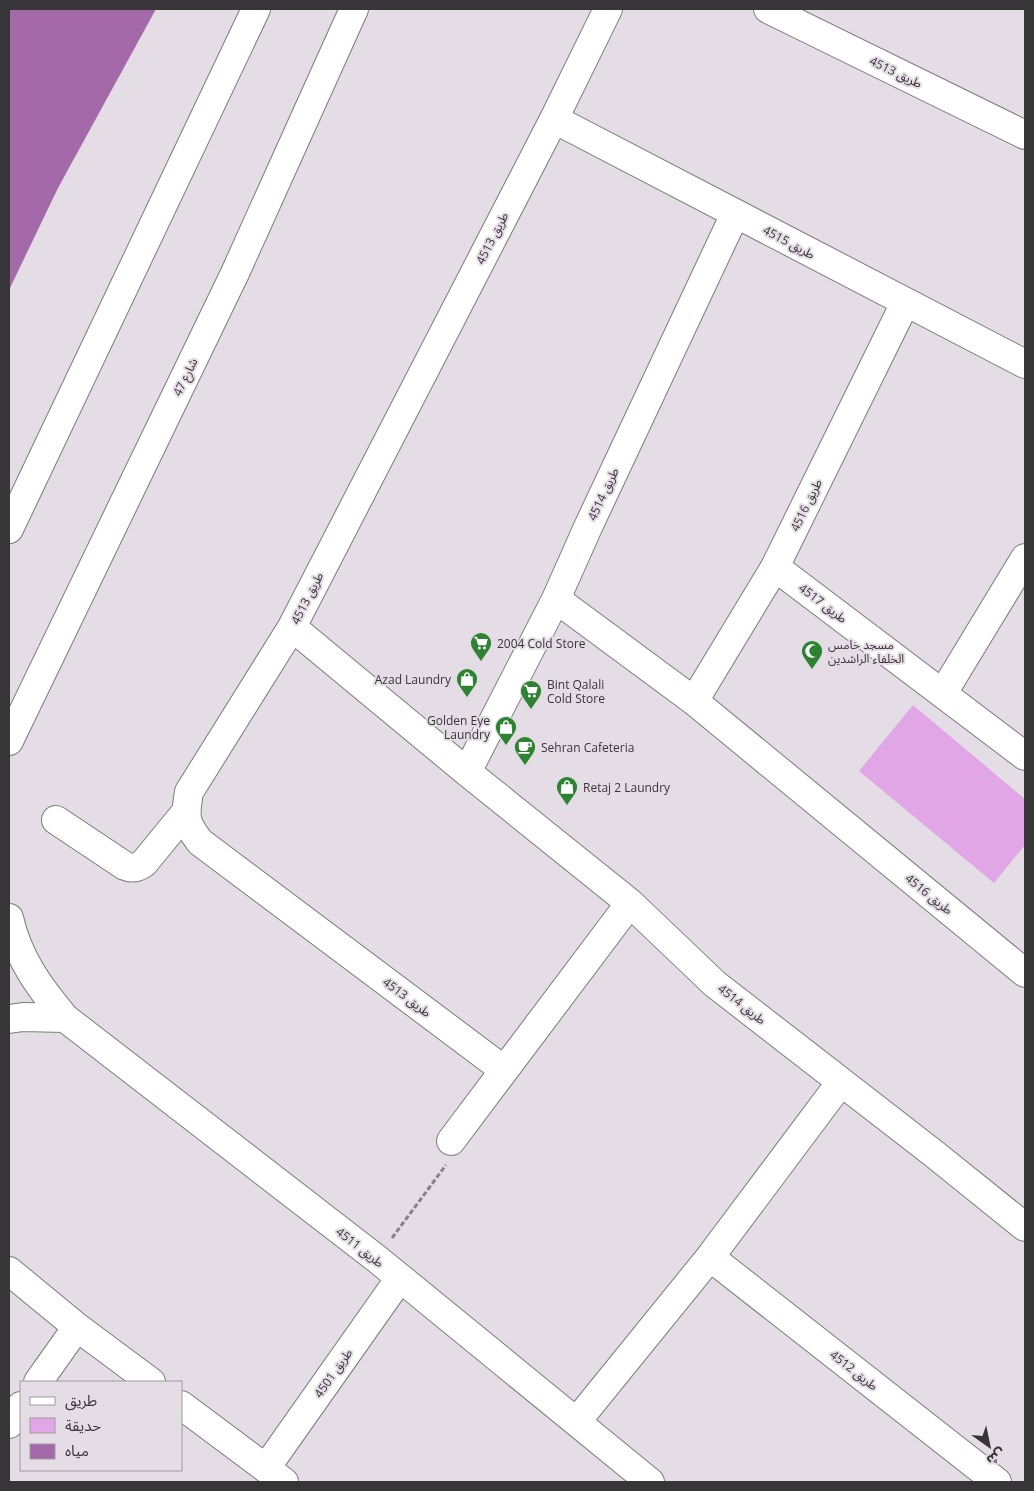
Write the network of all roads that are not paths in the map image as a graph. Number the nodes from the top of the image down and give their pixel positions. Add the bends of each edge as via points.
1 (256, 9) edge
2 (354, 9) edge
3 (608, 9) edge
4 (768, 9) edge
5 (554, 119) junction
6 (1025, 134) edge
7 (735, 214) junction
8 (906, 303) junction
9 (1024, 360) edge
10 (9, 529) edge
11 (1025, 558) edge
12 (775, 567) junction
13 (556, 599) junction
14 (292, 627) junction
15 (944, 693) junction
16 (694, 701) junction
17 (9, 741) edge
18 (1025, 756) edge
19 (467, 772) junction
20 (185, 813) junction
21 (56, 820) dead end
22 (630, 903) junction
23 (9, 918) edge
24 (1023, 967) edge
25 (65, 1018) junction
26 (9, 1019) edge
27 (504, 1070) junction
28 (841, 1082) junction
29 (452, 1141) road end
30 (1025, 1227) edge
31 (710, 1258) junction
32 (9, 1271) edge
33 (400, 1278) junction
34 (77, 1327) junction
35 (39, 1381) edge
36 (150, 1381) edge
37 (182, 1406) edge
38 (20, 1408) edge
39 (577, 1421) junction
40 (9, 1424) edge
41 (275, 1475) edge
42 (650, 1482) edge
43 (997, 1482) edge

1 - 10 street
2 - 17 street, شارع 47 via 235,273
3 - 5 street, طريق 4513
4 - 6 street, طريق 4513
5 - 7 street, طريق 4515
5 - 14 street, طريق 4513
7 - 8 street, طريق 4515
7 - 13 street, طريق 4514
8 - 9 street, طريق 4515
8 - 12 street, طريق 4516
11 - 15 street
12 - 15 street, طريق 4517
12 - 16 street, طريق 4516
13 - 16 street, طريق 4516
13 - 19 street, طريق 4514
14 - 19 street, طريق 4514
14 - 20 street, طريق 4513 via 189,792
15 - 18 street, طريق 4517
16 - 24 street, طريق 4516
19 - 22 street, طريق 4514
20 - 21 street via 144,863 130,868
20 - 27 street, طريق 4513 via 190,829 200,842
22 - 27 street
22 - 28 street, طريق 4514 via 715,984
23 - 25 street, طريق 4511 via 25,962 43,992
25 - 26 street
25 - 33 street, طريق 4511
27 - 29 street
28 - 30 street, طريق 4514
28 - 31 street
31 - 39 street
31 - 43 street, طريق 4512
32 - 34 street
33 - 39 street, طريق 4511
33 - 41 street, طريق 4501
34 - 35 street
34 - 36 street
37 - 41 street, طريق 4501
38 - 40 street
39 - 42 street, طريق 4511

